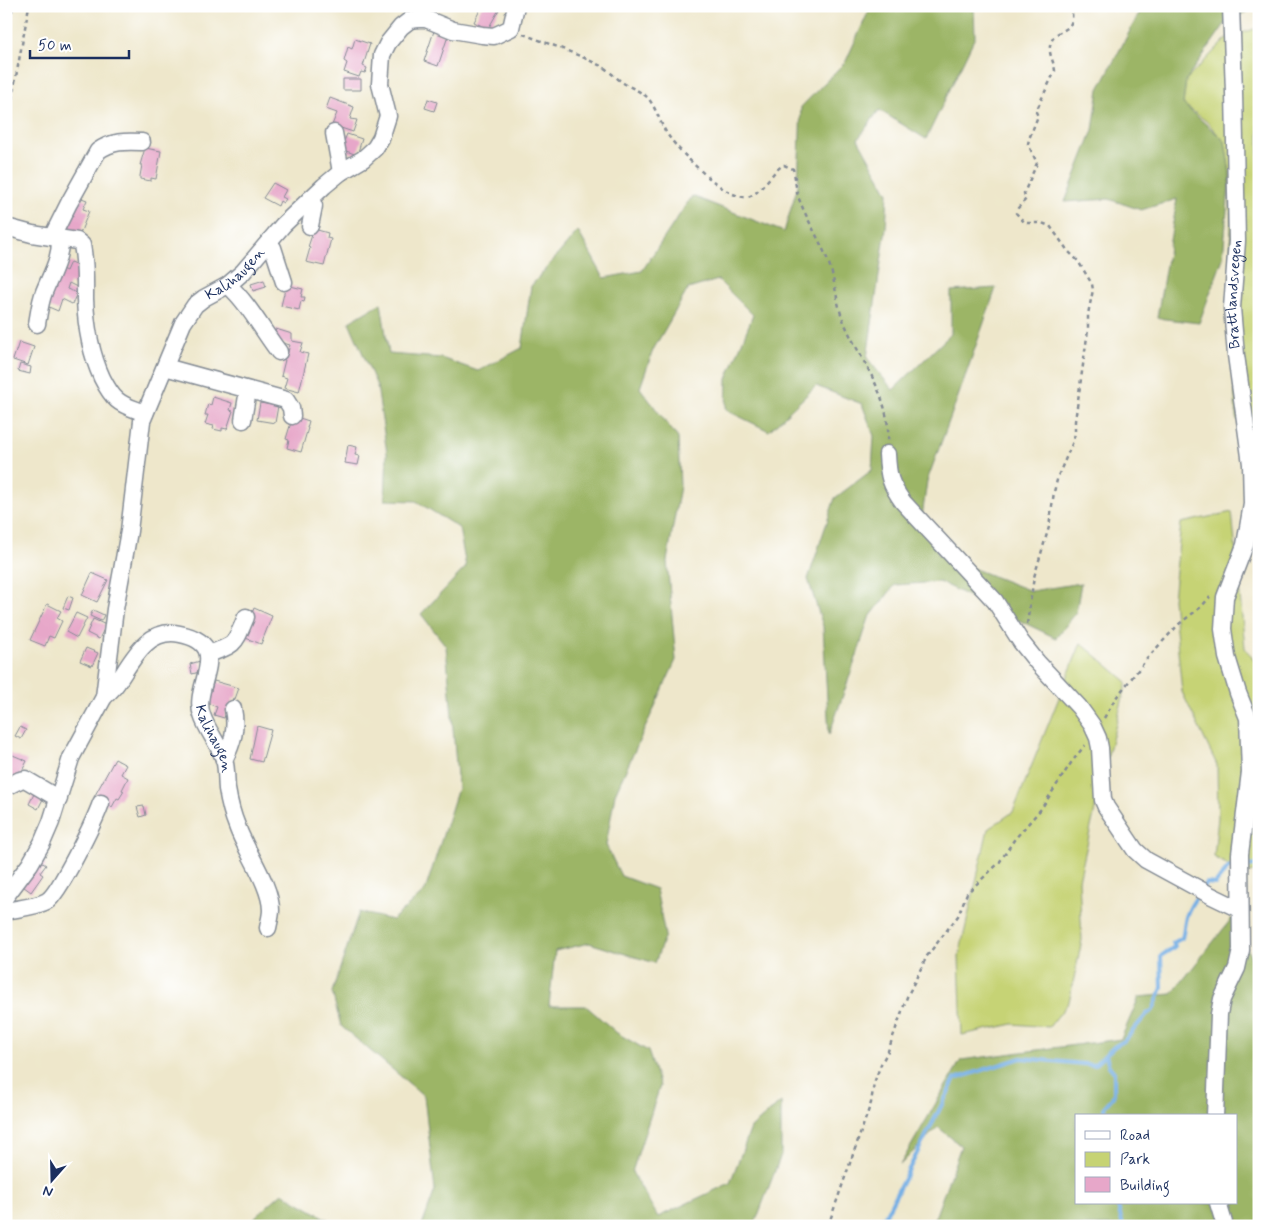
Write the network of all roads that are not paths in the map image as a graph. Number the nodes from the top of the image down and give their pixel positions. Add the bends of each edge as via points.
1 (1231, 6) edge
2 (412, 13) edge
3 (514, 17) edge
4 (334, 133) dead end
5 (142, 142) dead end
6 (341, 172) junction
7 (310, 199) junction
8 (310, 226) dead end
9 (6, 227) edge
10 (59, 238) junction
11 (269, 242) junction
12 (284, 282) dead end
13 (228, 285) junction
14 (37, 324) dead end
15 (279, 352) dead end
16 (165, 367) junction
17 (248, 390) junction
18 (145, 413) junction
19 (292, 416) dead end
20 (244, 420) dead end
21 (887, 454) road end
22 (246, 617) dead end
23 (208, 654) junction
24 (104, 697) junction
25 (233, 709) dead end
26 (224, 760) junction
27 (10, 785) dead end
28 (59, 799) junction
29 (101, 803) dead end
30 (6, 896) edge
31 (1240, 906) junction
32 (6, 911) edge
33 (268, 928) dead end
34 (1215, 1114) edge
35 (1218, 1204) edge
36 (1225, 1226) edge

1 - 31 street, Brattlandsvegen via 1237,241 1232,308 1251,464 1252,504 1245,545 1225,597 1224,629 1227,657 1248,718 1250,772 1240,854
2 - 3 street, Kalihaugen via 453,30 494,36
2 - 6 street, Kalihaugen via 388,43 373,84 388,116 381,138 363,159
4 - 6 street
5 - 10 street via 115,143 98,151 69,203
6 - 7 street, Kalihaugen
7 - 8 street via 314,206
7 - 11 street, Kalihaugen
9 - 10 street
10 - 14 street via 59,258 40,303
10 - 18 street via 78,241 82,245 86,264 88,336 96,364 115,399
11 - 12 street
11 - 13 street, Kalihaugen
13 - 15 street via 249,308
13 - 16 street, Kalihaugen via 204,298 189,313
16 - 17 street
16 - 18 street, Kalihaugen
17 - 19 street via 286,400
17 - 20 street
18 - 24 street, Kalihaugen
21 - 31 street via 893,488 903,502 995,601 1037,662 1079,707 1096,732 1103,800 1135,850 1146,860 1212,896
22 - 23 street via 231,646
23 - 24 street, Kalihaugen via 199,642 189,636 168,633 158,636 140,648
23 - 26 street, Kalihaugen via 200,708
24 - 28 street, Kalihaugen via 72,758
25 - 26 street via 235,732
26 - 33 street, Kalihaugen via 237,827 268,895 271,908
27 - 28 street via 25,779
28 - 30 street, Kalihaugen via 42,843
29 - 32 street via 52,898
31 - 34 street, Brattlandsvegen via 1241,950 1219,1014
35 - 36 street

